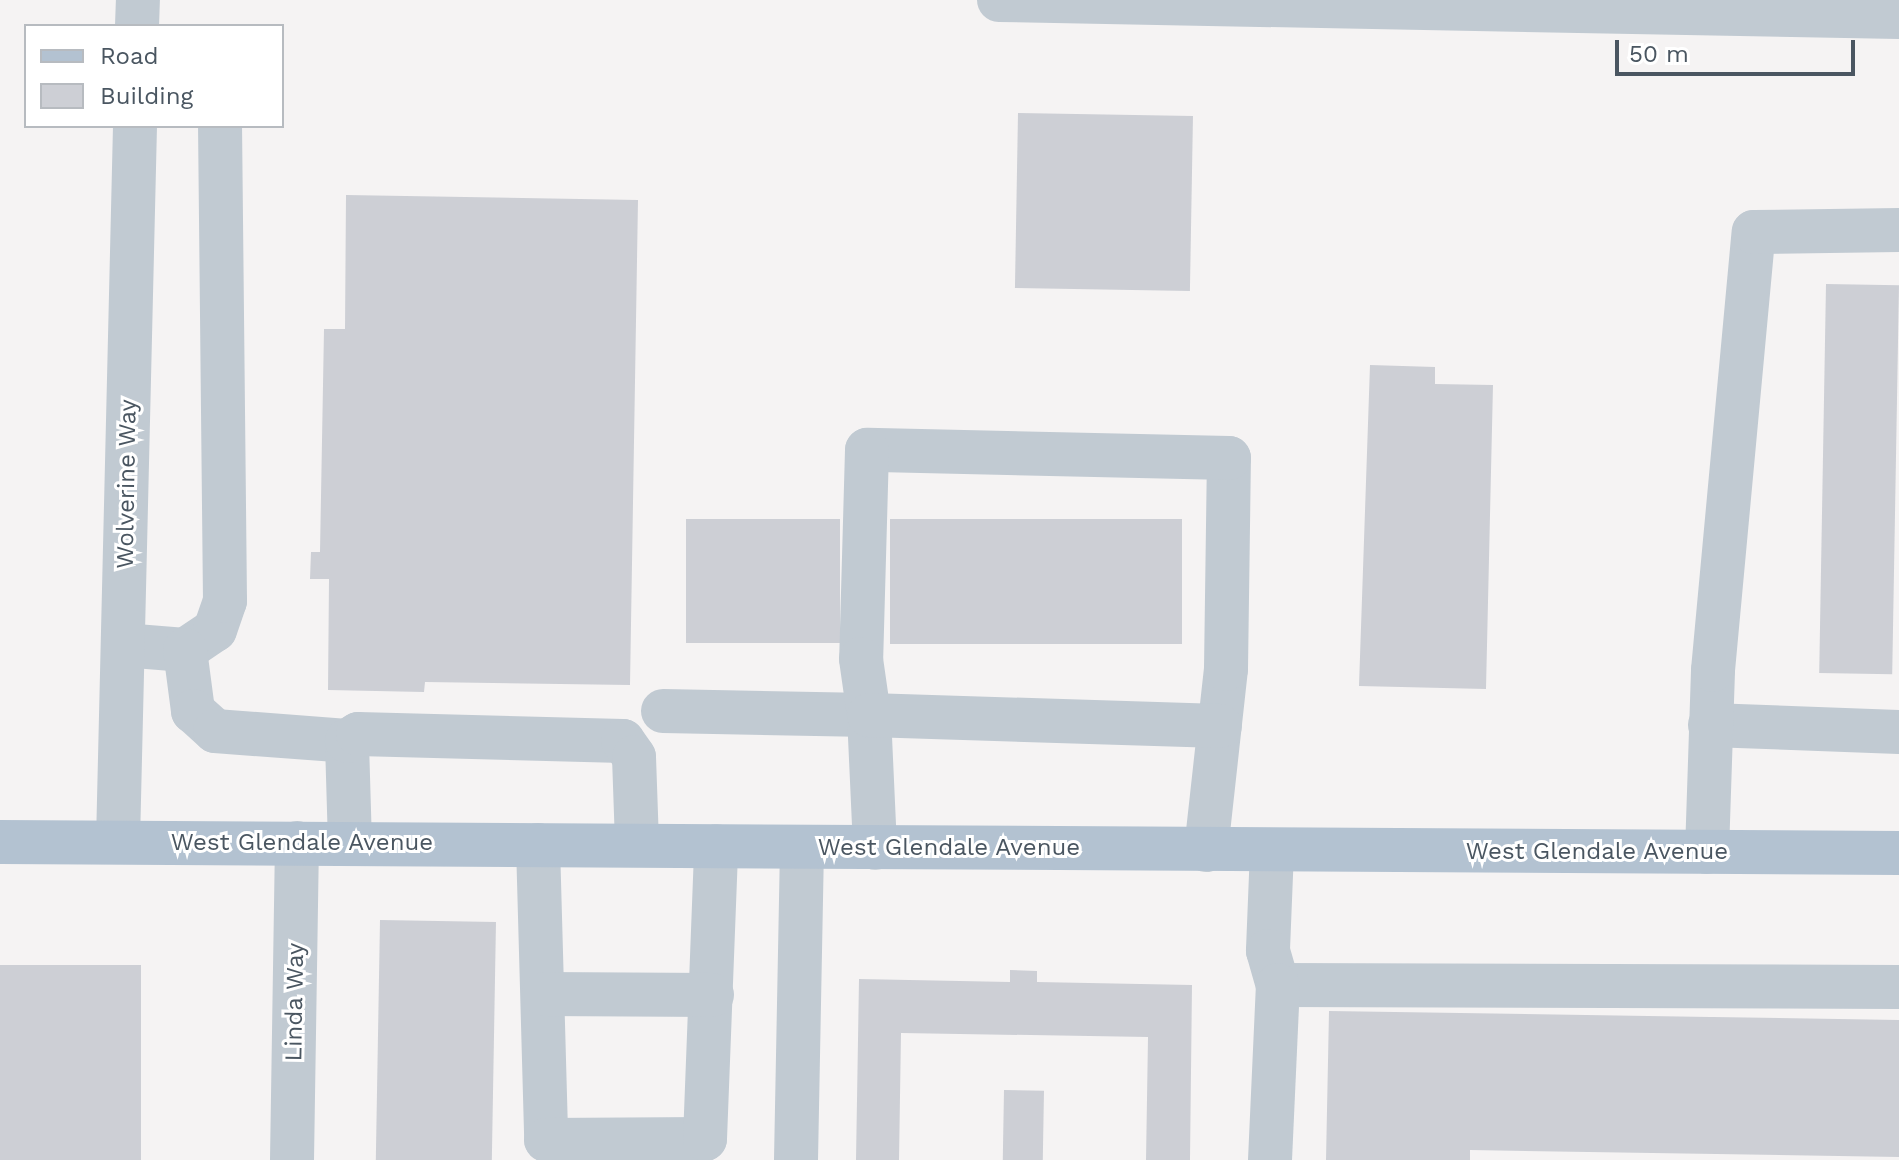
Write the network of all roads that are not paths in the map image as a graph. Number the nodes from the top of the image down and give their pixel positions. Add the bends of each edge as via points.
1 (138, 0) edge
2 (999, 0) edge
3 (1007, 0) edge
4 (1649, 6) edge
5 (1899, 17) edge
6 (137, 24) edge
7 (135, 128) edge
8 (220, 128) edge
9 (1899, 230) edge
10 (123, 645) junction
11 (185, 650) junction
12 (663, 711) dead end
13 (869, 715) junction
14 (1710, 725) junction
15 (1220, 726) junction
16 (1899, 732) edge
17 (347, 741) junction
18 (0, 842) edge
19 (118, 842) junction
20 (297, 843) junction
21 (350, 844) junction
22 (538, 845) junction
23 (637, 845) junction
24 (716, 846) junction
25 (802, 847) junction
26 (875, 848) junction
27 (1206, 850) junction
28 (1272, 850) junction
29 (1707, 852) junction
30 (1899, 853) edge
31 (1278, 985) junction
32 (1899, 987) edge
33 (544, 994) junction
34 (712, 995) junction
35 (704, 1150) edge
36 (292, 1160) edge
37 (796, 1160) edge
38 (1270, 1160) edge

1 - 6 street
2 - 3 street
3 - 4 street
4 - 5 street
7 - 10 street, Wolverine Way
8 - 11 street via 225,601 215,630
9 - 14 street via 1754,232
10 - 11 street
10 - 19 street, Wolverine Way
11 - 17 street via 193,711 215,731
12 - 13 street
13 - 15 street
13 - 15 street via 861,659 867,450 1229,458
13 - 26 street
14 - 16 street
14 - 29 street
15 - 27 street
17 - 21 street
17 - 23 street via 358,734 623,741 634,757
18 - 19 main road, West Glendale Avenue
19 - 20 main road, West Glendale Avenue
20 - 21 main road, West Glendale Avenue
20 - 36 street, Linda Way
21 - 22 main road, West Glendale Avenue
22 - 23 main road, West Glendale Avenue
22 - 33 street
23 - 24 main road, West Glendale Avenue
24 - 25 main road, West Glendale Avenue
24 - 34 street
25 - 26 main road, West Glendale Avenue
25 - 37 street
26 - 27 main road, West Glendale Avenue
27 - 28 main road, West Glendale Avenue
28 - 29 main road, West Glendale Avenue
28 - 31 street via 1268,951
29 - 30 main road, West Glendale Avenue
31 - 32 street
31 - 38 street
33 - 34 street
33 - 35 street via 546,1140
34 - 35 street

